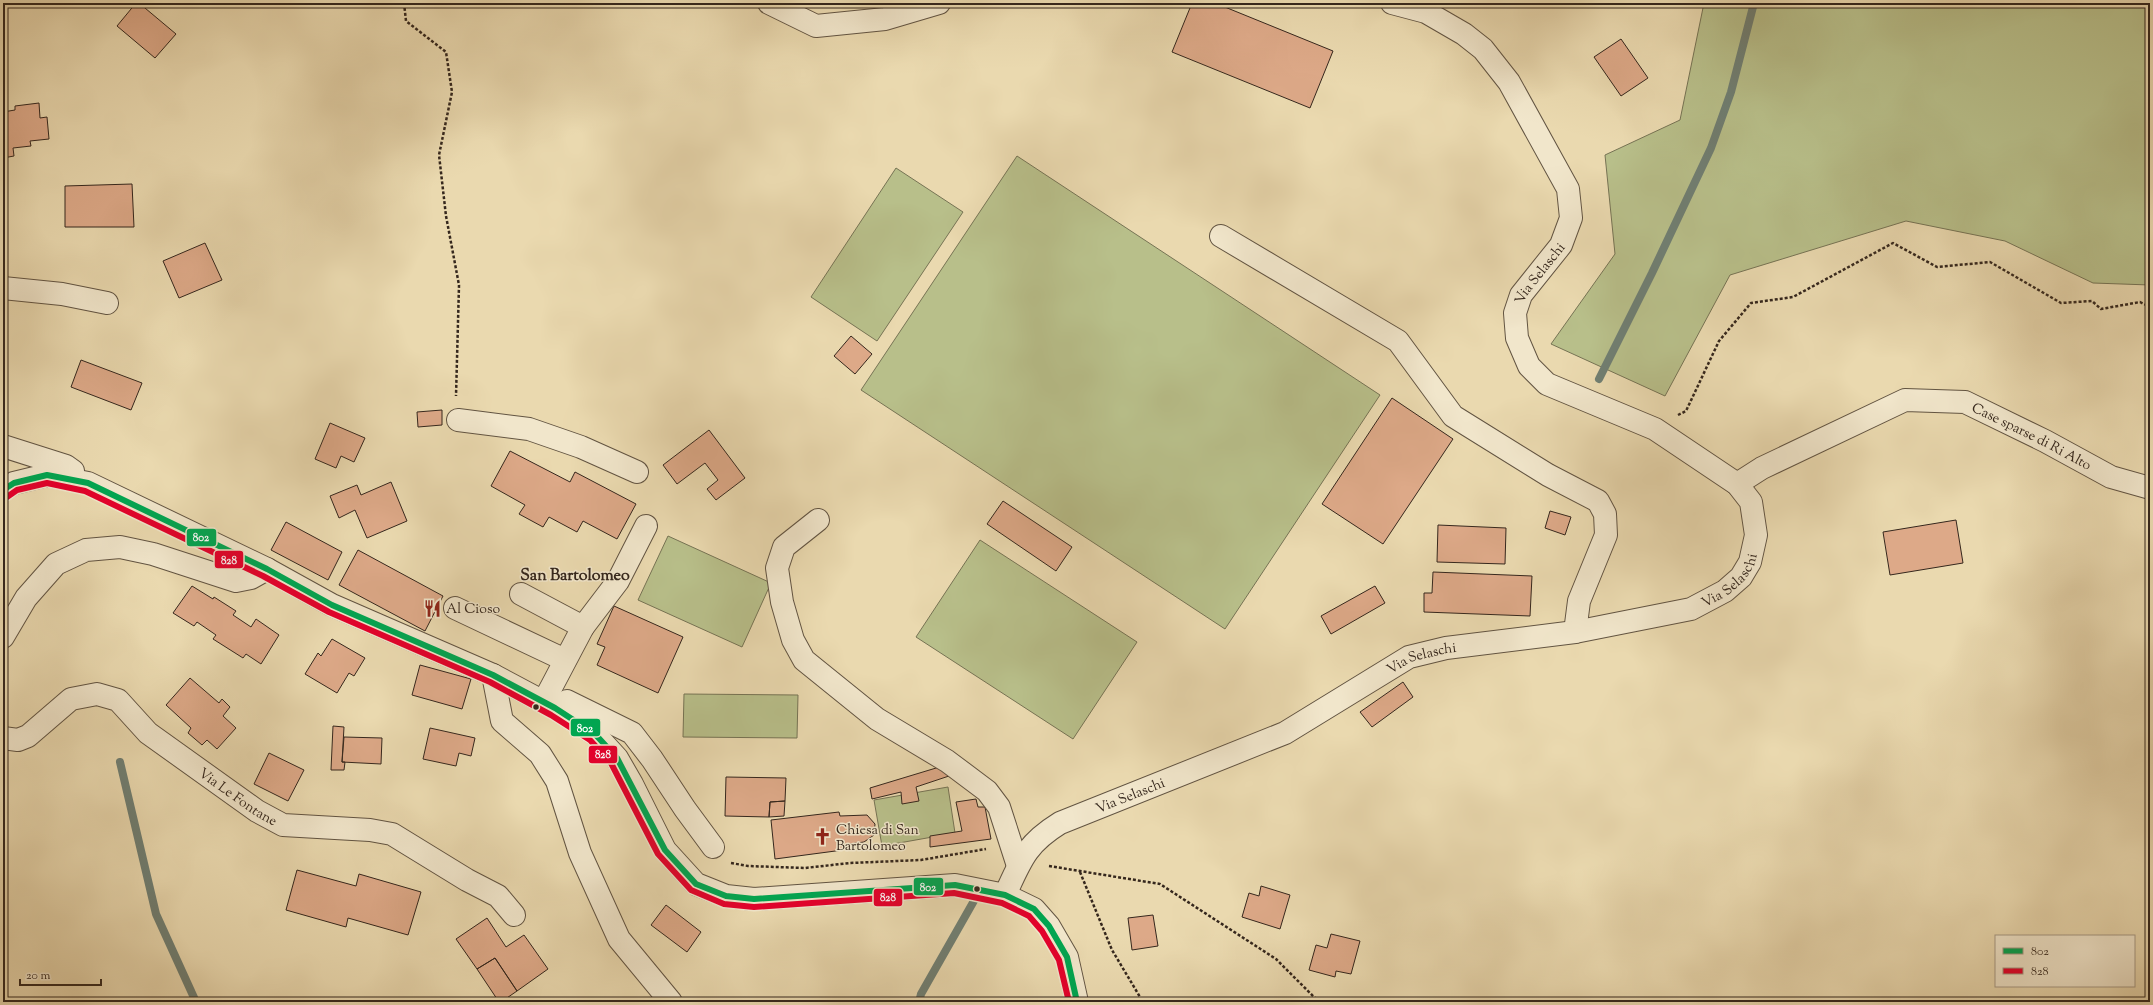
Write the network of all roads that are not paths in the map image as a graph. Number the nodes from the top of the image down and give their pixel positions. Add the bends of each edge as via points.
1 (769, 3) edge
2 (939, 3) edge
3 (1392, 3) edge
4 (1221, 236) dead end
5 (3, 288) edge
6 (108, 303) dead end
7 (457, 412) road end
8 (3, 446) edge
9 (637, 472) dead end
10 (88, 483) junction
11 (1737, 484) junction
12 (2150, 488) edge
13 (3, 490) edge
14 (818, 520) dead end
15 (646, 526) dead end
16 (267, 569) junction
17 (521, 594) dead end
18 (455, 608) dead end
19 (583, 627) junction
20 (1575, 632) junction
21 (3, 637) edge
22 (565, 660) junction
23 (494, 675) junction
24 (550, 704) junction
25 (3, 738) edge
26 (713, 847) road end
27 (1020, 861) junction
28 (1005, 895) junction
29 (514, 915) dead end
30 (671, 1002) edge
31 (1076, 1002) edge

1 - 2 street via 816,26 885,19
3 - 11 street, Via Selaschi via 1426,12 1464,34 1483,50 1509,82 1568,189 1571,218 1561,245 1521,295 1515,313 1517,338 1529,366 1547,384 1655,429
4 - 20 street via 1398,341 1453,416 1548,475 1598,501 1605,514 1606,535 1579,601
5 - 6 street via 62,294
7 - 9 street via 529,429 581,447
8 - 10 street via 66,466
10 - 13 street via 47,475 14,483
10 - 16 street
11 - 12 street, Case sparse di Ri Alto via 1762,468 1905,400 1965,402 2112,477
11 - 20 street, Via Selaschi via 1752,502 1756,535 1750,562 1741,577 1725,591 1691,609
14 - 27 street via 784,547 777,568 782,602 793,640 804,660 877,720 947,762 987,791 999,807
15 - 19 street via 618,581
16 - 21 street via 251,578 236,581 153,554 120,547 86,550 56,564 26,598
16 - 23 street via 332,605
17 - 19 street
18 - 22 street
19 - 22 street
20 - 27 street, Via Selaschi via 1446,648 1409,657 1285,733 1060,823 1041,835
22 - 24 street
23 - 24 street
23 - 30 street via 502,721 540,754 557,781 580,852 619,939
24 - 26 street via 566,701 632,734
24 - 28 street via 595,734 617,758 665,850 696,884 726,896 754,898 955,885
25 - 29 street, Via Le Fontane via 18,740 28,736 71,699 97,694 118,700 148,733 257,811 283,825 370,830 392,834 498,896
27 - 28 street, Via Selaschi
28 - 31 street via 1034,909 1049,926 1067,957

